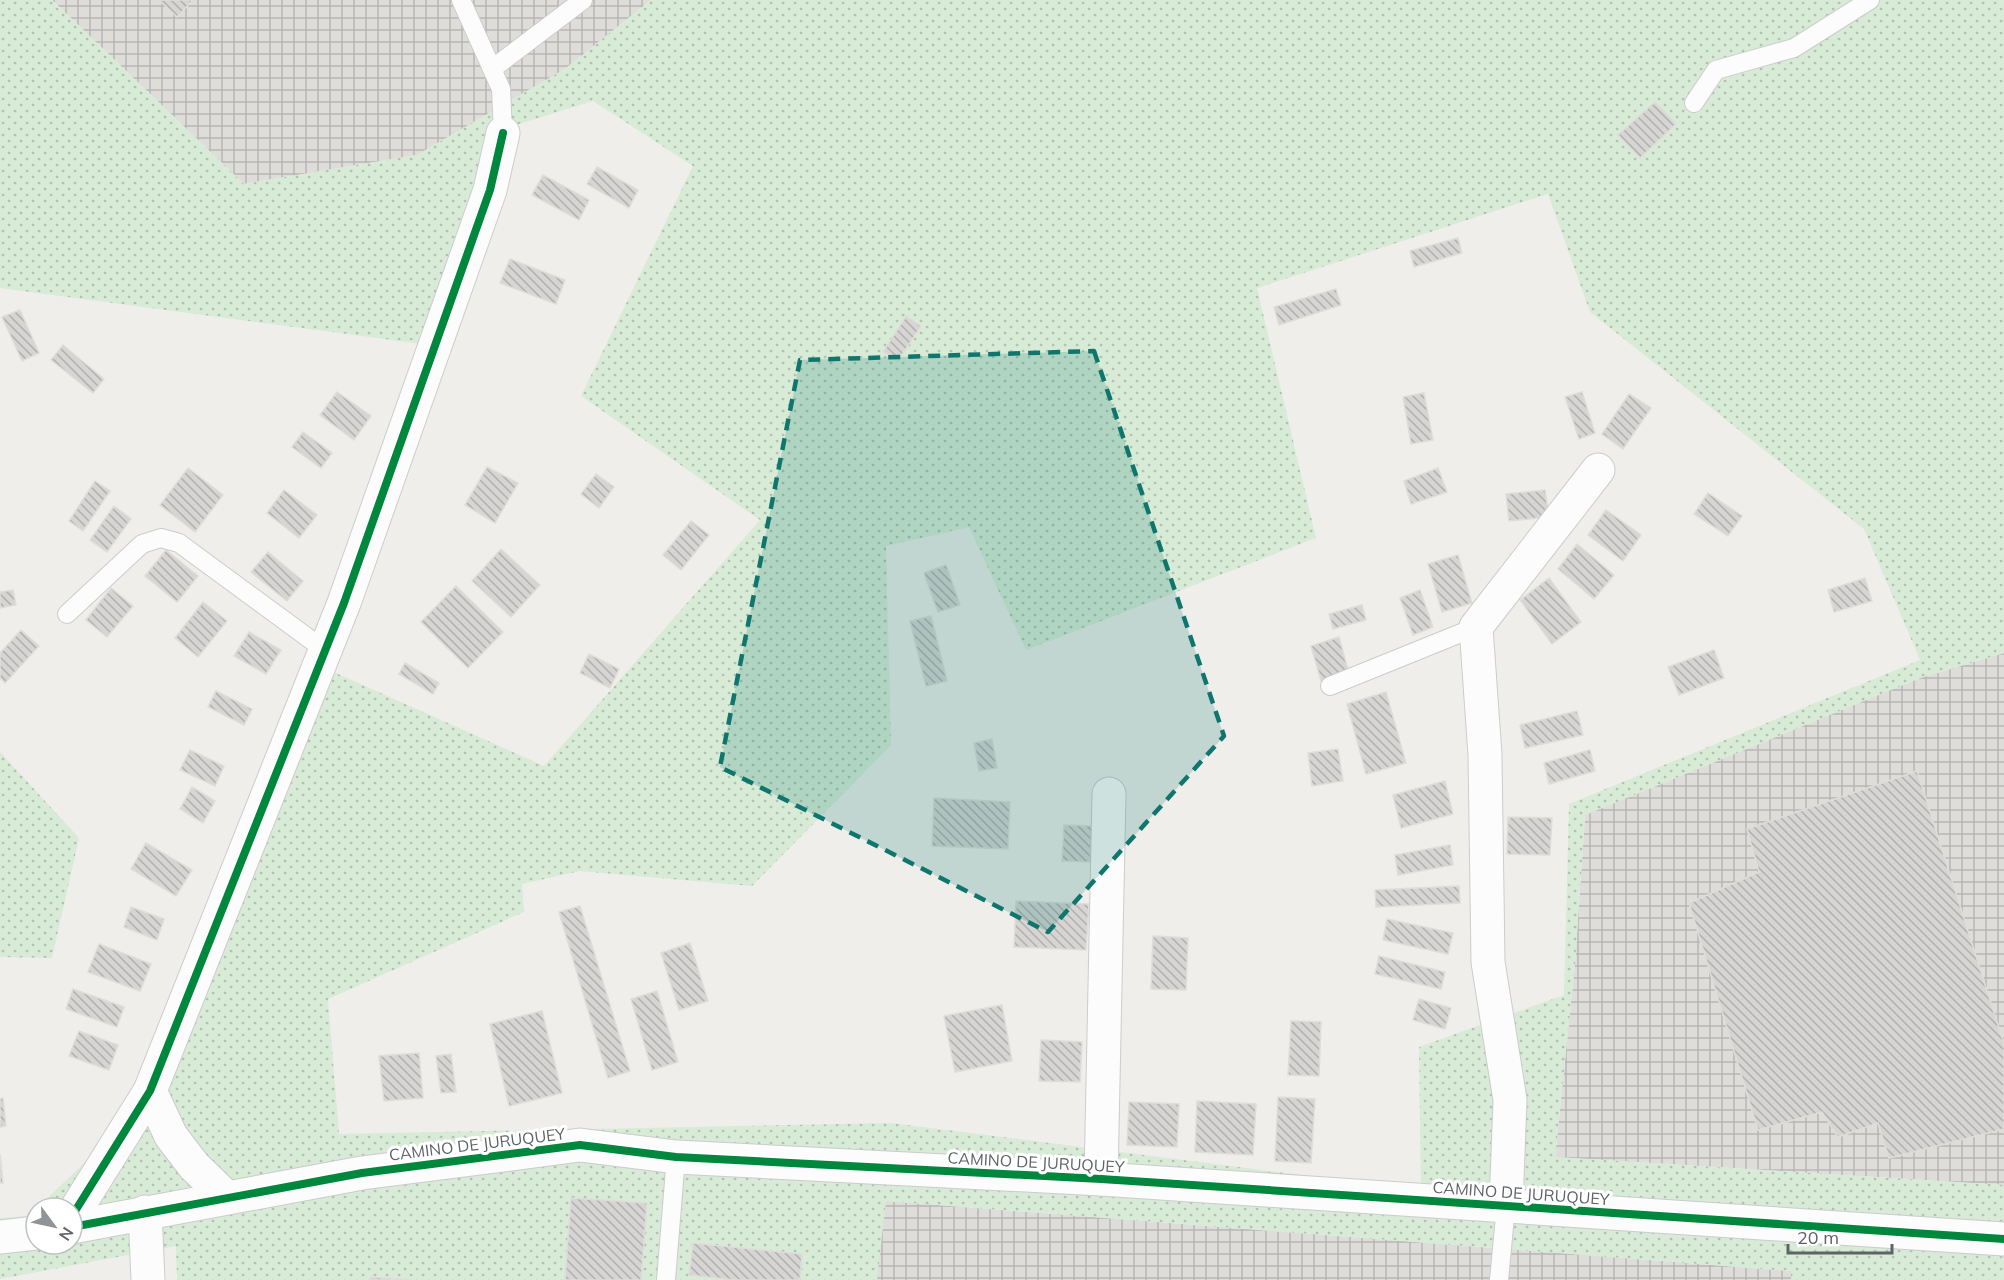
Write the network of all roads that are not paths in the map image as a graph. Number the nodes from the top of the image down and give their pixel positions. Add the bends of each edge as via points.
1 (461, 0) edge
2 (583, 0) edge
3 (1870, 0) edge
4 (492, 69) junction
5 (1694, 103) dead end
6 (503, 132) joint
7 (1598, 470) dead end
8 (68, 614) dead end
9 (1476, 627) junction
10 (326, 651) junction
11 (1330, 686) dead end
12 (1109, 794) dead end
13 (150, 1091) junction
14 (675, 1157) junction
15 (1101, 1179) junction
16 (84, 1197) edge
17 (226, 1197) junction
18 (1506, 1206) junction
19 (145, 1212) junction
20 (84, 1225) edge
21 (24, 1234) edge
22 (0, 1237) edge
23 (2004, 1239) edge
24 (148, 1280) edge
25 (666, 1280) edge
26 (1499, 1280) edge

1 - 4 lane
2 - 4 lane
3 - 5 lane via 1794,48 1716,69
4 - 6 lane via 501,89
6 - 10 street via 490,190
7 - 9 street
8 - 10 lane via 142,544 161,538 179,543
9 - 11 lane
9 - 18 street via 1485,755 1488,962 1510,1100
10 - 13 street
12 - 15 street
13 - 16 street
13 - 17 street via 171,1136 194,1166
14 - 15 street, CAMINO DE JURUQUEY
14 - 17 street, CAMINO DE JURUQUEY via 580,1145 362,1173
14 - 25 lane
15 - 18 street, CAMINO DE JURUQUEY
17 - 19 street, CAMINO DE JURUQUEY
18 - 23 street, CAMINO DE JURUQUEY
18 - 26 lane
19 - 20 street, CAMINO DE JURUQUEY
19 - 24 street
21 - 22 street

